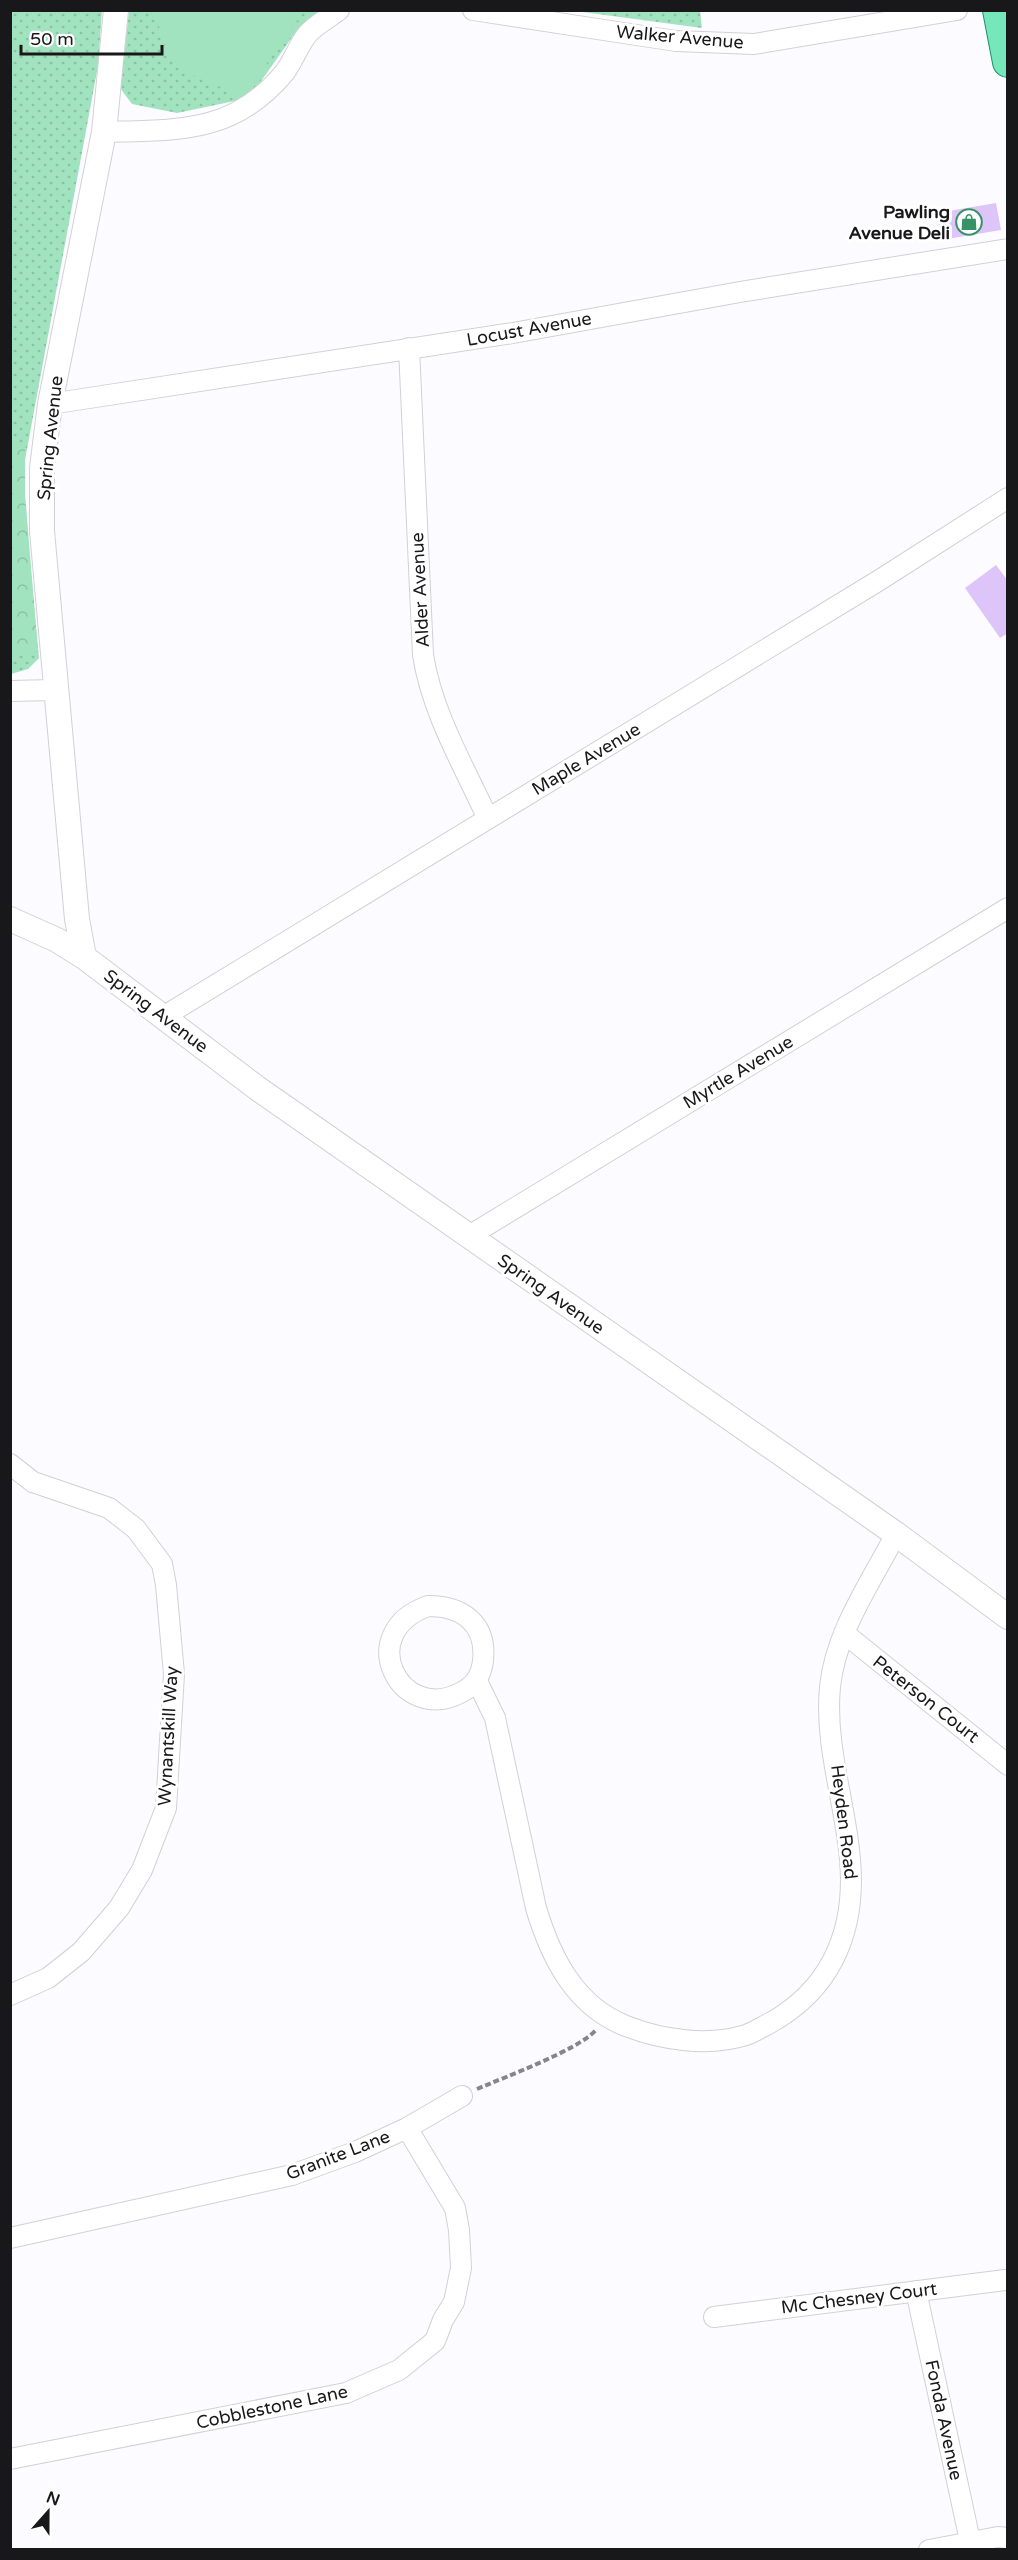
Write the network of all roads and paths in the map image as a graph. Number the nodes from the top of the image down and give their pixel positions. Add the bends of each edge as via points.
1 (116, 10) edge
2 (339, 10) edge
3 (473, 10) edge
4 (957, 10) edge
5 (998, 10) edge
6 (1008, 62) edge
7 (104, 132) junction
8 (1008, 249) edge
9 (409, 348) junction
10 (50, 404) junction
11 (1008, 498) edge
12 (55, 690) junction
13 (10, 691) edge
14 (488, 819) junction
15 (1008, 908) edge
16 (10, 919) edge
17 (84, 957) junction
18 (163, 1017) junction
19 (469, 1236) junction
20 (10, 1464) edge
21 (896, 1534) junction
22 (1008, 1617) edge
23 (844, 1633) junction
24 (477, 1681) junction
25 (1008, 1765) edge
26 (10, 1995) edge
27 (607, 2019) junction
28 (462, 2096) joint
29 (407, 2128) junction
30 (10, 2238) edge
31 (1005, 2280) dead end
32 (916, 2291) junction
33 (714, 2317) dead end
34 (10, 2459) edge
35 (1004, 2535) edge
36 (971, 2546) edge
37 (929, 2550) edge

1 - 7 street, Spring Avenue
2 - 7 street via 307,34 285,71 252,104 228,118 175,130
3 - 4 street, Walker Avenue via 676,40 754,44
5 - 6 main road
7 - 10 street, Spring Avenue
8 - 9 street, Locust Avenue
9 - 10 street, Locust Avenue
9 - 14 street, Alder Avenue via 427,682
10 - 12 street, Spring Avenue via 42,468 42,531
11 - 14 street, Maple Avenue
12 - 13 street
12 - 17 street, Spring Avenue
14 - 18 street, Maple Avenue
15 - 19 street, Myrtle Avenue
16 - 17 street
17 - 18 street, Spring Avenue
18 - 19 street, Spring Avenue via 257,1088
19 - 21 street, Spring Avenue
20 - 26 street, Wynantskill Way via 33,1482 109,1508 136,1529 162,1564 174,1674 166,1808 142,1870 119,1908 81,1952 48,1978
21 - 22 street, Spring Avenue
21 - 23 street, Heyden Road
23 - 25 street, Peterson Court
23 - 27 street, Heyden Road via 830,1684 828,1710 852,1889 848,1920 823,1978 803,2000 747,2035 714,2041 678,2040
24 - 24 street via 484,1649 472,1620 459,1611 444,1606 413,1611 392,1634 390,1664 407,1690 436,1700 451,1698
24 - 27 street, Heyden Road via 495,1718 545,1939 578,1994
27 - 28 path via 590,2037
28 - 29 street, Granite Lane
29 - 30 street, Granite Lane via 292,2175
29 - 34 street, Cobblestone Lane via 454,2208 459,2230 461,2268 454,2302 435,2341 399,2370 346,2393
31 - 32 street, Mc Chesney Court
32 - 33 street, Mc Chesney Court
32 - 36 street, Fonda Avenue
35 - 36 street
36 - 37 street

